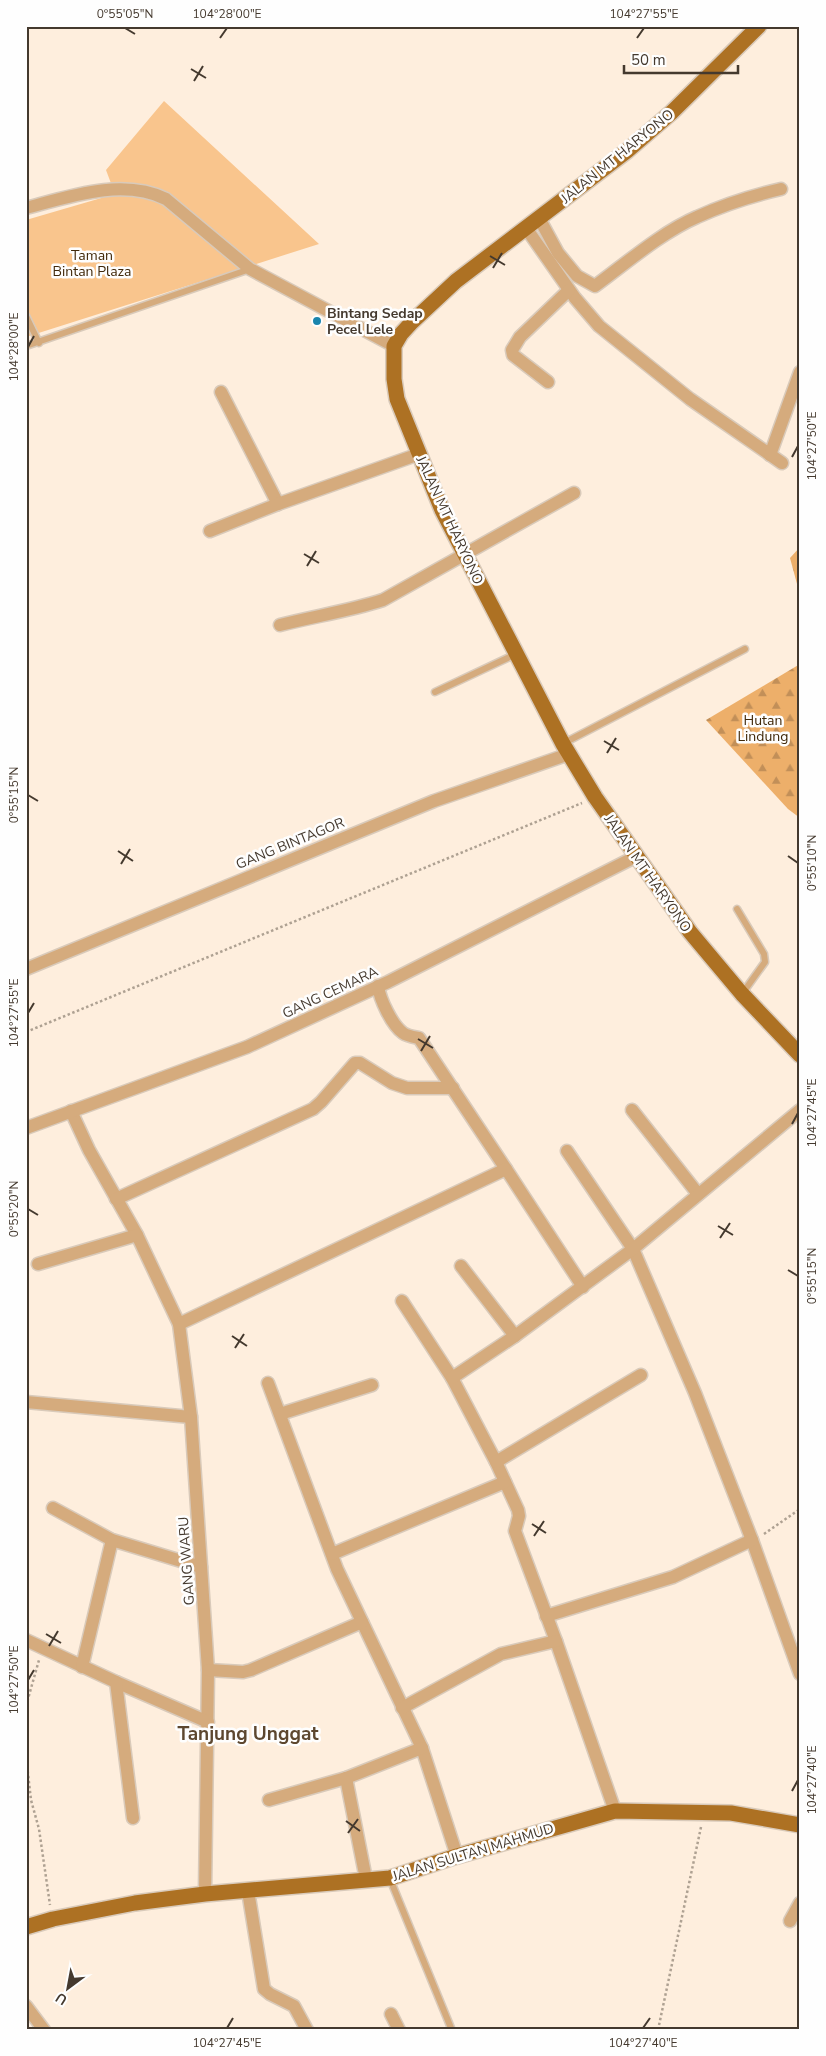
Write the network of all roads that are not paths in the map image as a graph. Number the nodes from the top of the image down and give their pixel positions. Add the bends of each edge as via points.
1 (759, 26) edge
2 (781, 189) dead end
3 (26, 208) edge
4 (539, 218) junction
5 (526, 228) junction
6 (250, 269) junction
7 (569, 290) junction
8 (26, 316) edge
9 (39, 343) junction
10 (26, 346) edge
11 (394, 346) junction
12 (800, 372) edge
13 (548, 382) dead end
14 (221, 392) dead end
15 (419, 454) junction
16 (770, 455) junction
17 (782, 463) dead end
18 (574, 493) dead end
19 (278, 504) junction
20 (210, 531) dead end
21 (466, 556) junction
22 (280, 626) dead end
23 (746, 649) dead end
24 (516, 654) junction
25 (435, 692) dead end
26 (566, 749) junction
27 (635, 857) junction
28 (737, 909) dead end
29 (26, 969) edge
30 (378, 986) junction
31 (742, 994) junction
32 (800, 1055) edge
33 (453, 1088) junction
34 (632, 1110) dead end
35 (800, 1110) edge
36 (70, 1112) junction
37 (26, 1128) edge
38 (567, 1150) dead end
39 (506, 1169) junction
40 (698, 1194) junction
41 (116, 1199) junction
42 (137, 1235) junction
43 (633, 1249) junction
44 (38, 1264) dead end
45 (461, 1266) dead end
46 (582, 1287) junction
47 (402, 1302) dead end
48 (179, 1324) junction
49 (516, 1336) junction
50 (641, 1375) dead end
51 (452, 1378) junction
52 (268, 1383) dead end
53 (372, 1384) dead end
54 (26, 1402) edge
55 (280, 1414) junction
56 (190, 1417) junction
57 (496, 1462) junction
58 (505, 1482) junction
59 (53, 1508) dead end
60 (112, 1540) junction
61 (752, 1540) junction
62 (332, 1554) junction
63 (202, 1567) junction
64 (546, 1616) junction
65 (362, 1622) junction
66 (26, 1640) edge
67 (556, 1641) junction
68 (82, 1667) junction
69 (208, 1670) junction
70 (800, 1674) edge
71 (116, 1682) junction
72 (402, 1708) junction
73 (208, 1722) junction
74 (422, 1748) junction
75 (346, 1778) junction
76 (269, 1800) dead end
77 (615, 1811) junction
78 (133, 1818) dead end
79 (800, 1825) edge
80 (457, 1856) junction
81 (390, 1878) junction
82 (366, 1879) junction
83 (248, 1891) junction
84 (205, 1894) junction
85 (800, 1903) edge
86 (790, 1921) dead end
87 (26, 1927) edge
88 (26, 2006) edge
89 (391, 2014) dead end
90 (451, 2028) dead end
91 (44, 2030) edge
92 (307, 2030) edge
93 (399, 2030) edge

1 - 4 main road, JALAN MT HARYONO via 672,112
2 - 4 street via 696,217 666,234 595,286 576,276 558,253
3 - 6 street via 86,193 137,189 153,193 166,199
4 - 5 main road, JALAN MT HARYONO
5 - 7 street
5 - 11 main road, JALAN MT HARYONO via 456,281 412,322
6 - 9 lane
6 - 11 street
7 - 13 street via 520,337 512,350
7 - 16 street via 600,326 690,399
8 - 9 lane
9 - 10 lane
11 - 15 main road, JALAN MT HARYONO via 397,399
12 - 16 street
14 - 19 street
15 - 19 street
15 - 21 main road, JALAN MT HARYONO via 442,510
16 - 17 street
18 - 21 street
19 - 20 street
21 - 22 street via 383,600 350,611 319,615
21 - 24 main road, JALAN MT HARYONO
23 - 26 lane
24 - 25 lane
24 - 26 main road, JALAN MT HARYONO
26 - 27 main road, JALAN MT HARYONO
26 - 29 street, GANG BINTAGOR
27 - 30 street, GANG CEMARA
27 - 31 main road, JALAN MT HARYONO via 690,932
28 - 31 lane via 764,954 764,962
30 - 33 street via 389,1015 403,1034 419,1038
30 - 36 street, GANG CEMARA via 247,1047
31 - 32 main road, JALAN MT HARYONO
33 - 39 street
33 - 41 street via 407,1088 355,1063 313,1109
34 - 40 street
35 - 40 street
36 - 37 street, GANG CEMARA
36 - 41 street
38 - 43 street
39 - 46 street
39 - 48 street
40 - 43 street
41 - 42 street, GANG WARU
42 - 44 street
42 - 48 street, GANG WARU
43 - 46 street
43 - 61 street via 696,1393
45 - 49 street
46 - 49 street
47 - 51 street
48 - 56 street, GANG WARU
49 - 51 street
50 - 57 street
51 - 57 street
52 - 55 street
53 - 55 street
54 - 56 street
55 - 62 street
56 - 63 street, GANG WARU
57 - 58 street
58 - 62 street
58 - 64 street via 519,1514 515,1531
59 - 60 street
60 - 63 street
60 - 68 street
61 - 64 street via 673,1577
61 - 70 street
62 - 65 street
63 - 69 street, GANG WARU
64 - 67 street
65 - 69 street via 252,1670
65 - 72 street
66 - 68 street
67 - 72 street via 501,1654
67 - 77 street
68 - 71 street
69 - 73 street, GANG WARU
71 - 73 street
71 - 78 street
72 - 74 street
73 - 84 street, GANG WARU
74 - 75 street
74 - 80 street
75 - 76 street
75 - 82 street
77 - 79 main road, JALAN SULTAN MAHMUD via 731,1813
77 - 80 main road, JALAN SULTAN MAHMUD
80 - 81 main road, JALAN SULTAN MAHMUD
81 - 82 main road, JALAN SULTAN MAHMUD
81 - 90 lane
82 - 83 main road, JALAN SULTAN MAHMUD
83 - 84 main road, JALAN SULTAN MAHMUD
83 - 92 street via 264,1989 294,2006
84 - 87 main road, JALAN SULTAN MAHMUD via 135,1903
85 - 86 street
88 - 91 street
89 - 93 street

